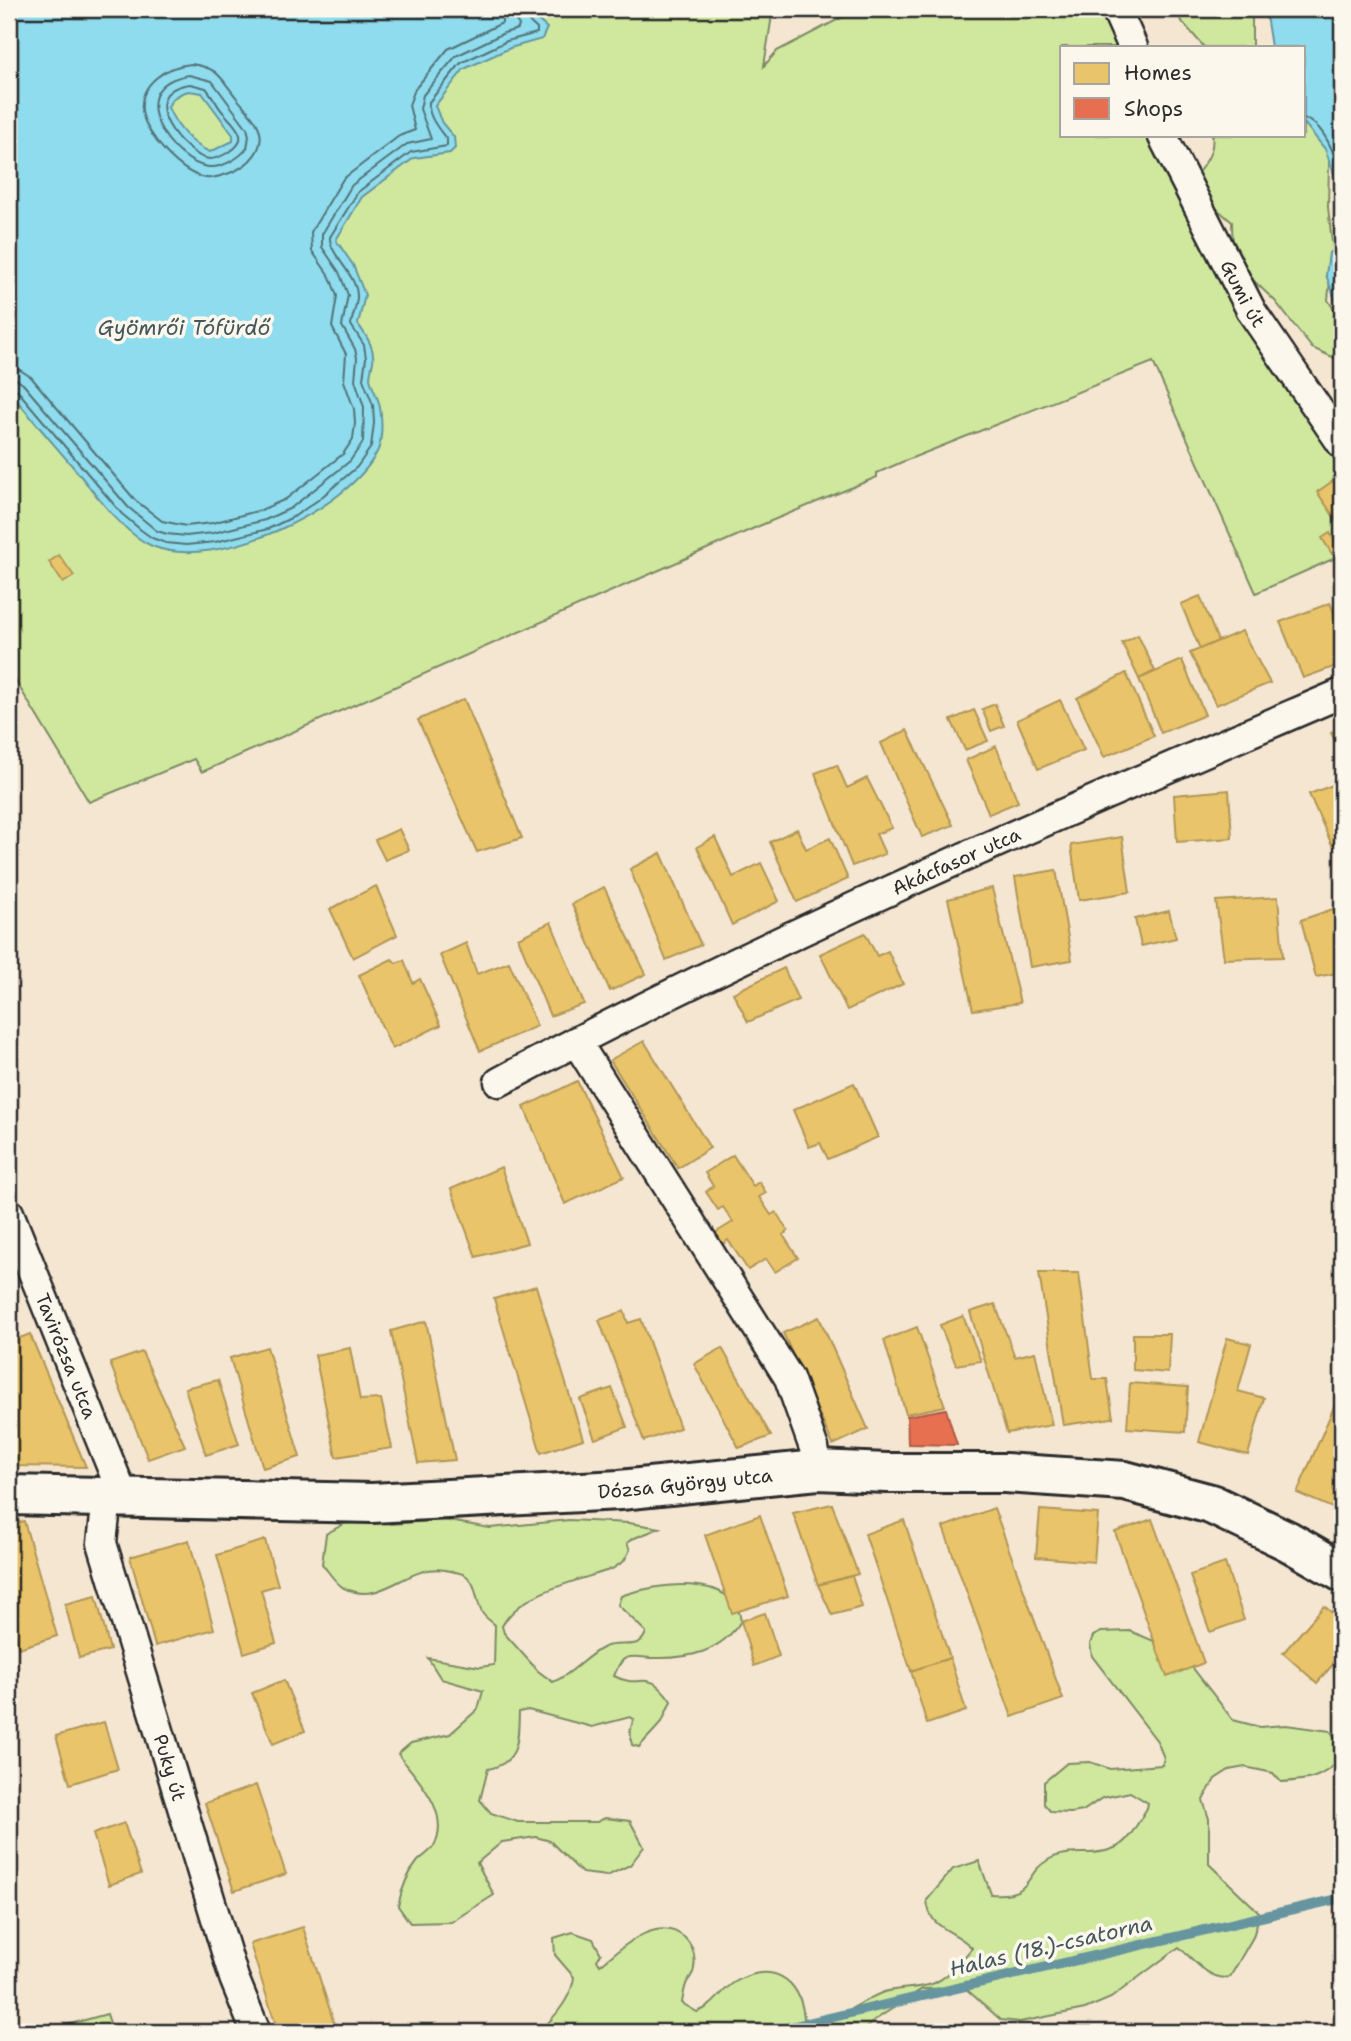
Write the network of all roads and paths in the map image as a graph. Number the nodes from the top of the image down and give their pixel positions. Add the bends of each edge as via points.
1 (1116, 9) edge
2 (1133, 46) edge
3 (1163, 136) edge
4 (1342, 444) edge
5 (1342, 693) edge
6 (576, 1041) junction
7 (499, 1082) dead end
8 (9, 1213) edge
9 (818, 1470) junction
10 (9, 1495) edge
11 (116, 1498) junction
12 (1342, 1572) edge
13 (256, 2032) edge

1 - 2 street
3 - 4 street, Gumi út via 1252,312
5 - 6 street, Akácfasor utca via 948,862
6 - 7 street, Akácfasor utca
6 - 9 street via 789,1378
8 - 11 street, Tavirózsa utca
9 - 11 main road, Dózsa György utca via 620,1490 372,1503
9 - 12 main road, Dózsa György utca via 1005,1473 1125,1481 1211,1504
10 - 11 main road, Dózsa György utca
11 - 13 street, Puky út via 102,1543 234,1978

